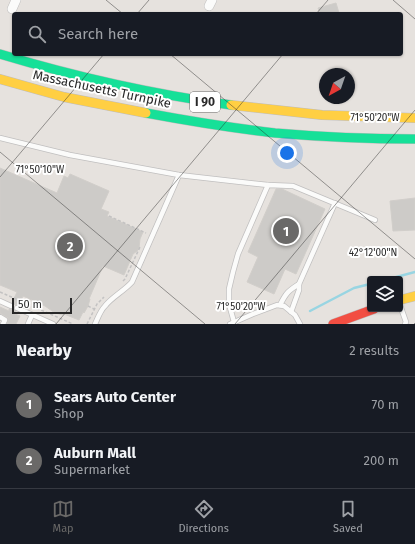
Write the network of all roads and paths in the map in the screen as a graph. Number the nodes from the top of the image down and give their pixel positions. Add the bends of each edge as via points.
1 (16, 0) edge
2 (12, 9) dead end
3 (0, 54) edge
4 (0, 79) edge
5 (415, 118) edge
6 (0, 138) edge
7 (415, 139) edge
8 (179, 176) junction
9 (268, 185) junction
10 (335, 203) junction
11 (109, 216) dead end
12 (375, 220) dead end
13 (144, 237) dead end
14 (140, 247) dead end
15 (120, 284) dead end
16 (299, 284) junction
17 (0, 292) edge
18 (108, 294) dead end
19 (415, 296) edge
20 (403, 299) edge
21 (0, 301) edge
22 (280, 305) junction
23 (11, 306) dead end
24 (88, 306) dead end
25 (17, 308) dead end
26 (94, 309) junction
27 (291, 312) junction
28 (367, 312) edge
29 (402, 312) edge
30 (32, 315) junction
31 (0, 318) edge
32 (232, 323) edge
33 (3, 324) edge
34 (28, 324) edge
35 (53, 324) edge
36 (73, 324) edge
37 (87, 324) edge
38 (96, 324) edge
39 (300, 324) edge
40 (333, 324) edge
41 (405, 324) edge

1 - 2 street
3 - 5 main road, Massachusetts Turnpike / I 90 via 44,68 107,83 195,100 309,114
4 - 7 main road, Massachusetts Turnpike / I 90 via 88,102 224,126 318,136
6 - 8 lane via 70,155
8 - 9 lane
8 - 38 lane via 132,282 105,306
9 - 10 lane via 293,186
9 - 32 lane via 238,254 233,272 229,289
10 - 12 lane
10 - 16 lane
11 - 13 path via 147,233
14 - 15 path via 125,279
16 - 22 lane via 289,290
16 - 27 lane
17 - 36 path
18 - 26 path
19 - 20 main road
21 - 23 lane
22 - 27 lane
22 - 32 lane
24 - 26 path
25 - 30 lane
26 - 37 path
27 - 39 lane
28 - 40 main road
29 - 41 lane
30 - 34 lane
30 - 35 lane
31 - 33 lane via 5,320

